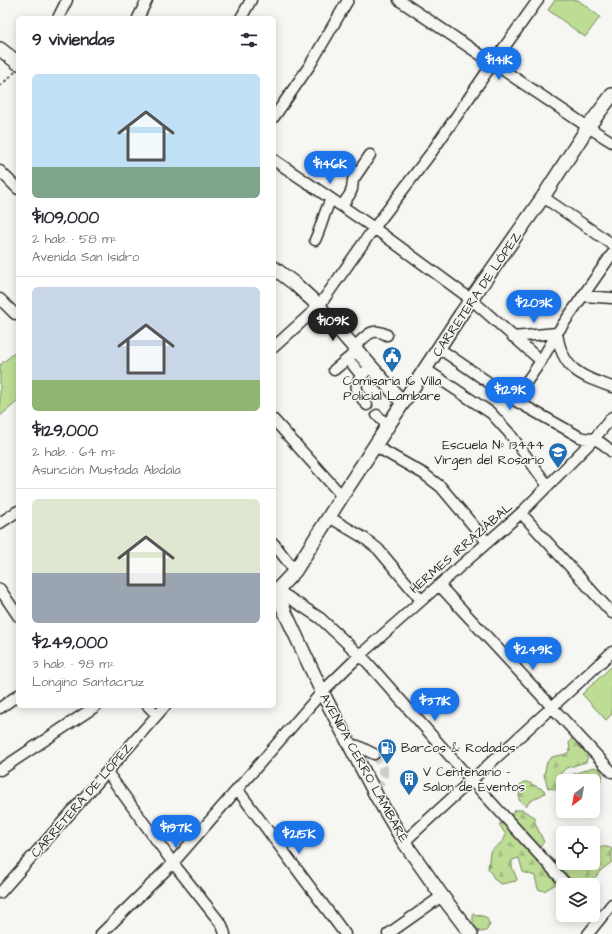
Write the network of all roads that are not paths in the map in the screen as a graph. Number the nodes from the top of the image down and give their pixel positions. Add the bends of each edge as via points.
1 (67, 0) edge
2 (147, 0) edge
3 (251, 0) edge
4 (348, 0) edge
5 (399, 0) edge
6 (538, 0) edge
7 (59, 16) edge
8 (139, 16) edge
9 (242, 16) edge
10 (0, 49) edge
11 (16, 61) edge
12 (493, 63) junction
13 (612, 95) edge
14 (276, 114) edge
15 (588, 127) junction
16 (612, 142) edge
17 (370, 156) dead end
18 (276, 161) edge
19 (0, 171) edge
20 (16, 187) edge
21 (543, 197) junction
22 (331, 199) junction
23 (342, 206) junction
24 (374, 228) junction
25 (315, 240) dead end
26 (612, 244) edge
27 (612, 254) edge
28 (276, 270) edge
29 (583, 296) junction
30 (612, 298) edge
31 (0, 299) edge
32 (472, 300) junction
33 (319, 306) junction
34 (15, 314) dead end
35 (558, 333) junction
36 (387, 335) dead end
37 (513, 337) junction
38 (276, 344) edge
39 (440, 349) junction
40 (353, 352) junction
41 (540, 361) junction
42 (425, 369) junction
43 (334, 370) dead end
44 (366, 371) junction
45 (612, 387) edge
46 (514, 400) junction
47 (403, 403) junction
48 (368, 405) dead end
49 (377, 415) dead end
50 (612, 417) edge
51 (276, 422) edge
52 (388, 426) junction
53 (594, 439) junction
54 (376, 446) junction
55 (612, 452) edge
56 (548, 486) junction
57 (342, 496) junction
58 (16, 512) edge
59 (521, 513) junction
60 (329, 517) junction
61 (0, 524) edge
62 (487, 542) junction
63 (276, 547) edge
64 (295, 571) junction
65 (439, 585) junction
66 (0, 589) edge
67 (276, 590) edge
68 (276, 592) edge
69 (276, 593) edge
70 (421, 600) junction
71 (16, 613) edge
72 (612, 613) edge
73 (612, 652) edge
74 (360, 655) junction
75 (322, 692) junction
76 (16, 696) edge
77 (0, 708) edge
78 (93, 708) edge
79 (150, 708) edge
80 (163, 708) edge
81 (552, 708) junction
82 (157, 715) junction
83 (350, 745) junction
84 (374, 754) tunnel mouth
85 (0, 770) edge
86 (107, 772) junction
87 (612, 772) edge
88 (471, 780) junction
89 (237, 789) junction
90 (404, 842) junction
91 (173, 863) junction
92 (561, 878) edge
93 (0, 893) edge
94 (442, 896) junction
95 (612, 904) edge
96 (600, 914) edge
97 (594, 922) edge
98 (101, 934) edge
99 (225, 934) edge
100 (344, 934) edge
101 (388, 934) edge
102 (471, 934) edge
103 (588, 934) edge

1 - 7 street
2 - 8 street
3 - 9 street
4 - 14 street via 310,65
5 - 12 street
6 - 12 street
10 - 11 main road
12 - 15 street
12 - 24 street via 431,153
13 - 15 main road, CARRETERA DE LÓPEZ
15 - 16 street
15 - 21 main road, CARRETERA DE LÓPEZ
17 - 23 street via 352,180 352,190
18 - 22 street
19 - 20 street
21 - 26 street
21 - 32 main road, CARRETERA DE LÓPEZ
22 - 23 street
22 - 25 street
23 - 24 street
24 - 32 street
24 - 33 street
27 - 29 street
28 - 33 main road
29 - 30 street
29 - 35 street
31 - 34 street
32 - 37 street
32 - 39 main road, CARRETERA DE LÓPEZ
33 - 38 street
33 - 40 main road
35 - 37 street
35 - 41 street
35 - 45 street via 563,356 572,368 592,380
36 - 40 street via 372,332
37 - 41 street
39 - 42 main road, CARRETERA DE LÓPEZ
39 - 46 street
40 - 43 street
40 - 44 main road
41 - 46 street
42 - 47 main road, CARRETERA DE LÓPEZ
42 - 56 street via 490,413 510,434
44 - 47 main road
44 - 48 street via 357,382 356,389
46 - 53 street via 580,437
47 - 52 main road, CARRETERA DE LÓPEZ
49 - 52 street
50 - 53 street, HERMES IRRAZÁBAL
51 - 57 street
52 - 54 main road, CARRETERA DE LÓPEZ
53 - 55 street
53 - 56 street, HERMES IRRAZÁBAL
54 - 57 main road, CARRETERA DE LÓPEZ
54 - 62 street via 428,477 441,488
56 - 59 street, HERMES IRRAZÁBAL
57 - 60 main road, CARRETERA DE LÓPEZ
58 - 61 street
59 - 62 street, HERMES IRRAZÁBAL
59 - 72 street
60 - 64 main road, CARRETERA DE LÓPEZ
60 - 70 street via 378,549
62 - 65 street, HERMES IRRAZÁBAL
63 - 64 street
64 - 67 main road, CARRETERA DE LÓPEZ
65 - 70 street, HERMES IRRAZÁBAL
65 - 81 street
66 - 71 street
68 - 74 street via 320,618
69 - 75 main road, AVENIDA CERRO LAMBARÉ
70 - 74 street, HERMES IRRAZÁBAL
73 - 81 street
74 - 75 street, HERMES IRRAZÁBAL
74 - 88 street
75 - 83 main road, AVENIDA CERRO LAMBARÉ
75 - 89 street, HERMES IRRAZÁBAL
76 - 77 street
78 - 85 street
79 - 82 street
80 - 82 street, CARRETERA DE LÓPEZ
81 - 87 street
81 - 88 street
82 - 86 street, CARRETERA DE LÓPEZ
83 - 84 street
83 - 90 main road, AVENIDA CERRO LAMBARÉ
86 - 91 street
86 - 93 street, CARRETERA DE LÓPEZ
88 - 90 street
88 - 92 street
89 - 91 street, HERMES IRRAZÁBAL
89 - 100 street
90 - 94 main road, AVENIDA CERRO LAMBARÉ
91 - 98 street, HERMES IRRAZÁBAL
91 - 99 street via 222,924
94 - 101 street
94 - 102 main road, AVENIDA CERRO LAMBARÉ
95 - 96 street
97 - 103 street

